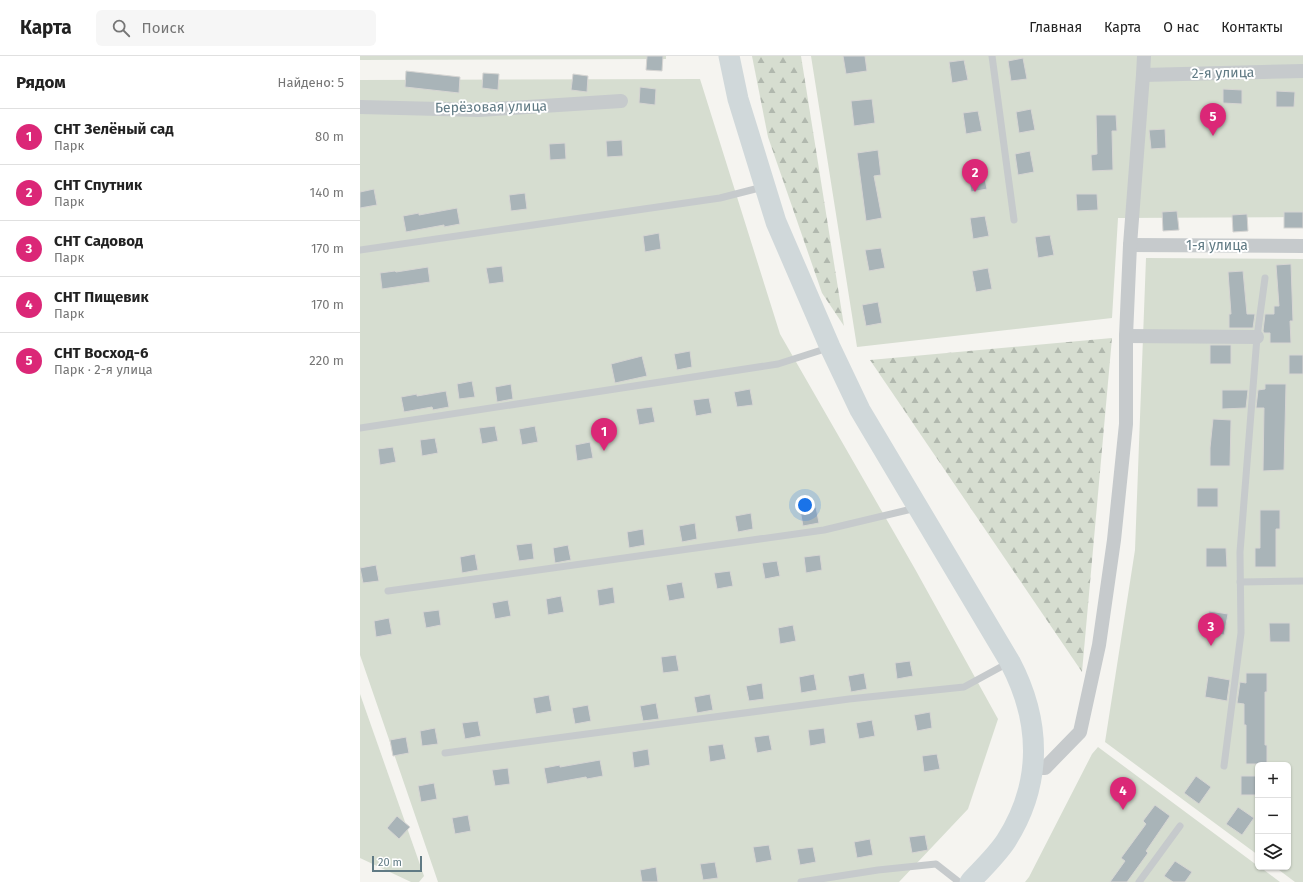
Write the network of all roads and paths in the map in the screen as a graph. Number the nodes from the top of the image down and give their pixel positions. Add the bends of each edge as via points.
1 (729, 56) edge
2 (992, 56) edge
3 (1144, 56) edge
4 (1303, 72) edge
5 (1143, 75) junction
6 (621, 102) dead end
7 (360, 107) edge
8 (765, 186) junction
9 (1014, 220) dead end
10 (1130, 245) junction
11 (1303, 246) edge
12 (360, 250) edge
13 (1265, 278) dead end
14 (1126, 336) junction
15 (1257, 337) junction
16 (830, 347) junction
17 (360, 428) edge
18 (918, 507) junction
19 (1303, 581) edge
20 (1240, 582) junction
21 (388, 591) dead end
22 (1010, 662) junction
23 (446, 752) dead end
24 (1224, 766) dead end
25 (1033, 768) junction
26 (1180, 826) dead end
27 (801, 882) edge
28 (958, 882) edge
29 (970, 882) edge
30 (1139, 882) edge

1 - 8 main road via 738,99
2 - 9 lane
3 - 5 street
4 - 5 street, 2-я улица
5 - 10 street
6 - 7 street, Берёзовая улица via 479,110
8 - 12 lane via 720,198
8 - 16 main road via 776,222
10 - 11 street, 1-я улица
10 - 14 street
13 - 15 lane
14 - 15 street
14 - 25 street via 1126,424 1100,644 1080,732 1044,768
15 - 20 lane via 1240,552
16 - 17 lane via 778,364
16 - 18 main road via 860,410
18 - 21 lane via 824,530
18 - 22 main road
19 - 20 lane
20 - 24 lane via 1241,633
22 - 23 lane via 964,687 841,700
22 - 25 main road via 1024,690 1028,705 1034,737
25 - 29 main road via 1024,806 1015,825 1005,842
26 - 30 lane
27 - 28 lane via 936,864

